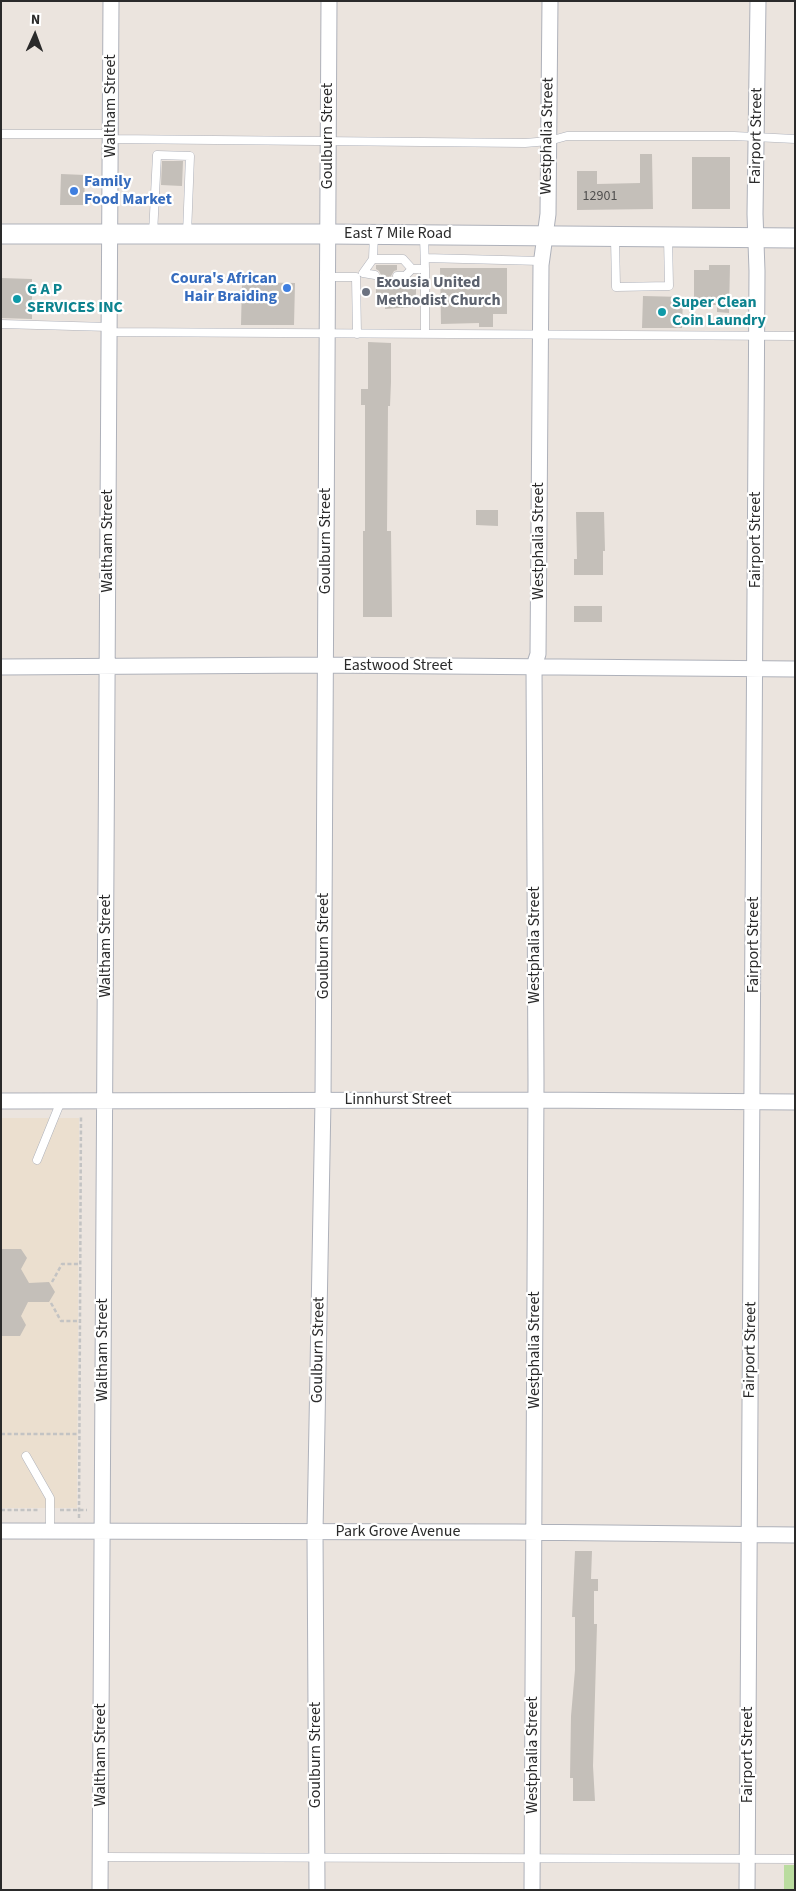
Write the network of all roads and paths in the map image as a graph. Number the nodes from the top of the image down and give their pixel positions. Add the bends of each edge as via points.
1 (111, 1) edge
2 (329, 1) edge
3 (550, 1) edge
4 (758, 1) edge
5 (1, 134) edge
6 (110, 136) junction
7 (757, 137) junction
8 (795, 139) edge
9 (328, 141) junction
10 (549, 141) junction
11 (1, 234) edge
12 (187, 234) junction
13 (328, 234) junction
14 (374, 234) junction
15 (424, 234) junction
16 (110, 235) junction
17 (154, 235) junction
18 (546, 236) junction
19 (615, 236) junction
20 (668, 237) junction
21 (756, 238) junction
22 (795, 238) edge
23 (425, 258) junction
24 (373, 259) junction
25 (541, 261) junction
26 (412, 269) junction
27 (425, 269) junction
28 (359, 275) junction
29 (375, 275) dead end
30 (397, 276) dead end
31 (328, 277) junction
32 (1, 324) edge
33 (110, 329) junction
34 (327, 333) junction
35 (357, 334) junction
36 (425, 334) junction
37 (757, 335) junction
38 (541, 336) junction
39 (795, 336) edge
40 (324, 665) junction
41 (1, 666) edge
42 (108, 666) junction
43 (534, 666) junction
44 (755, 668) junction
45 (795, 669) edge
46 (323, 1100) junction
47 (536, 1100) junction
48 (1, 1101) edge
49 (61, 1101) junction
50 (84, 1101) junction
51 (105, 1101) junction
52 (753, 1101) junction
53 (795, 1102) edge
54 (36, 1160) dead end
55 (80, 1264) junction
56 (52, 1282) dead end
57 (51, 1303) dead end
58 (80, 1320) junction
59 (1, 1434) edge
60 (79, 1434) junction
61 (26, 1456) dead end
62 (1, 1531) edge
63 (316, 1531) junction
64 (50, 1532) junction
65 (79, 1532) junction
66 (102, 1532) junction
67 (534, 1532) junction
68 (750, 1534) junction
69 (795, 1535) edge
70 (101, 1857) junction
71 (317, 1858) junction
72 (533, 1858) junction
73 (748, 1860) junction
74 (795, 1860) edge
75 (100, 1890) edge
76 (317, 1890) edge
77 (532, 1890) edge
78 (747, 1890) edge

1 - 6 street, Waltham Street
2 - 9 street, Goulburn Street
3 - 10 street, Westphalia Street
4 - 7 street, Fairport Street
5 - 6 lane
6 - 9 lane
6 - 16 street, Waltham Street
7 - 8 lane
7 - 10 lane via 567,136
7 - 21 street, Fairport Street
9 - 10 lane
9 - 13 street, Goulburn Street
10 - 18 street, Westphalia Street
11 - 16 street, East 7 Mile Road
12 - 13 street, East 7 Mile Road
12 - 17 street, East 7 Mile Road
12 - 17 lane via 190,156 157,155
13 - 14 street, East 7 Mile Road
13 - 31 street, Goulburn Street
14 - 15 street, East 7 Mile Road
14 - 24 lane
15 - 18 street, East 7 Mile Road
15 - 23 lane
16 - 17 street, East 7 Mile Road
16 - 33 street, Waltham Street
18 - 19 street, East 7 Mile Road
18 - 25 street, Westphalia Street
19 - 20 street, East 7 Mile Road
19 - 20 lane via 616,286 669,286
20 - 21 street, East 7 Mile Road
21 - 22 street, East 7 Mile Road
21 - 37 street, Fairport Street
23 - 25 lane
23 - 27 lane
24 - 26 lane via 403,259
24 - 28 lane
25 - 38 street, Westphalia Street
26 - 27 lane
26 - 30 lane via 405,276
27 - 36 lane
28 - 29 lane
28 - 31 lane
28 - 35 lane
31 - 34 street, Goulburn Street
32 - 33 lane
33 - 34 lane
33 - 42 street, Waltham Street
34 - 35 lane
34 - 40 street, Goulburn Street
35 - 36 lane
36 - 38 lane
37 - 38 lane
37 - 39 lane
37 - 44 street, Fairport Street
38 - 43 street, Westphalia Street via 538,654
40 - 42 street, Eastwood Street
40 - 43 street, Eastwood Street
40 - 46 street, Goulburn Street
41 - 42 street, Eastwood Street
42 - 51 street, Waltham Street
43 - 44 street, Eastwood Street
43 - 47 street, Westphalia Street
44 - 45 street, Eastwood Street
44 - 52 street, Fairport Street
46 - 47 street, Linnhurst Street
46 - 51 street, Linnhurst Street
46 - 63 street, Goulburn Street
47 - 52 street, Linnhurst Street
47 - 67 street, Westphalia Street
48 - 49 street, Linnhurst Street
49 - 50 street, Linnhurst Street
49 - 54 lane
50 - 51 street, Linnhurst Street
50 - 55 path via 81,1114
51 - 66 street, Waltham Street
52 - 53 street, Linnhurst Street
52 - 68 street, Fairport Street
55 - 56 path via 62,1264
55 - 58 path
57 - 58 path via 61,1320
58 - 60 path
59 - 60 path
60 - 65 path
61 - 64 lane via 50,1498
62 - 64 street, Park Grove Avenue
63 - 66 street, Park Grove Avenue
63 - 67 street, Park Grove Avenue
63 - 71 street, Goulburn Street
64 - 65 street, Park Grove Avenue
65 - 66 street, Park Grove Avenue
66 - 70 street, Waltham Street
67 - 68 street, Park Grove Avenue
67 - 72 street, Westphalia Street
68 - 69 street, Park Grove Avenue
68 - 73 street, Fairport Street
70 - 71 lane
70 - 75 street, Waltham Street
71 - 72 lane
71 - 76 street, Goulburn Street
72 - 73 lane
72 - 77 street, Westphalia Street
73 - 74 lane
73 - 78 street, Fairport Street

